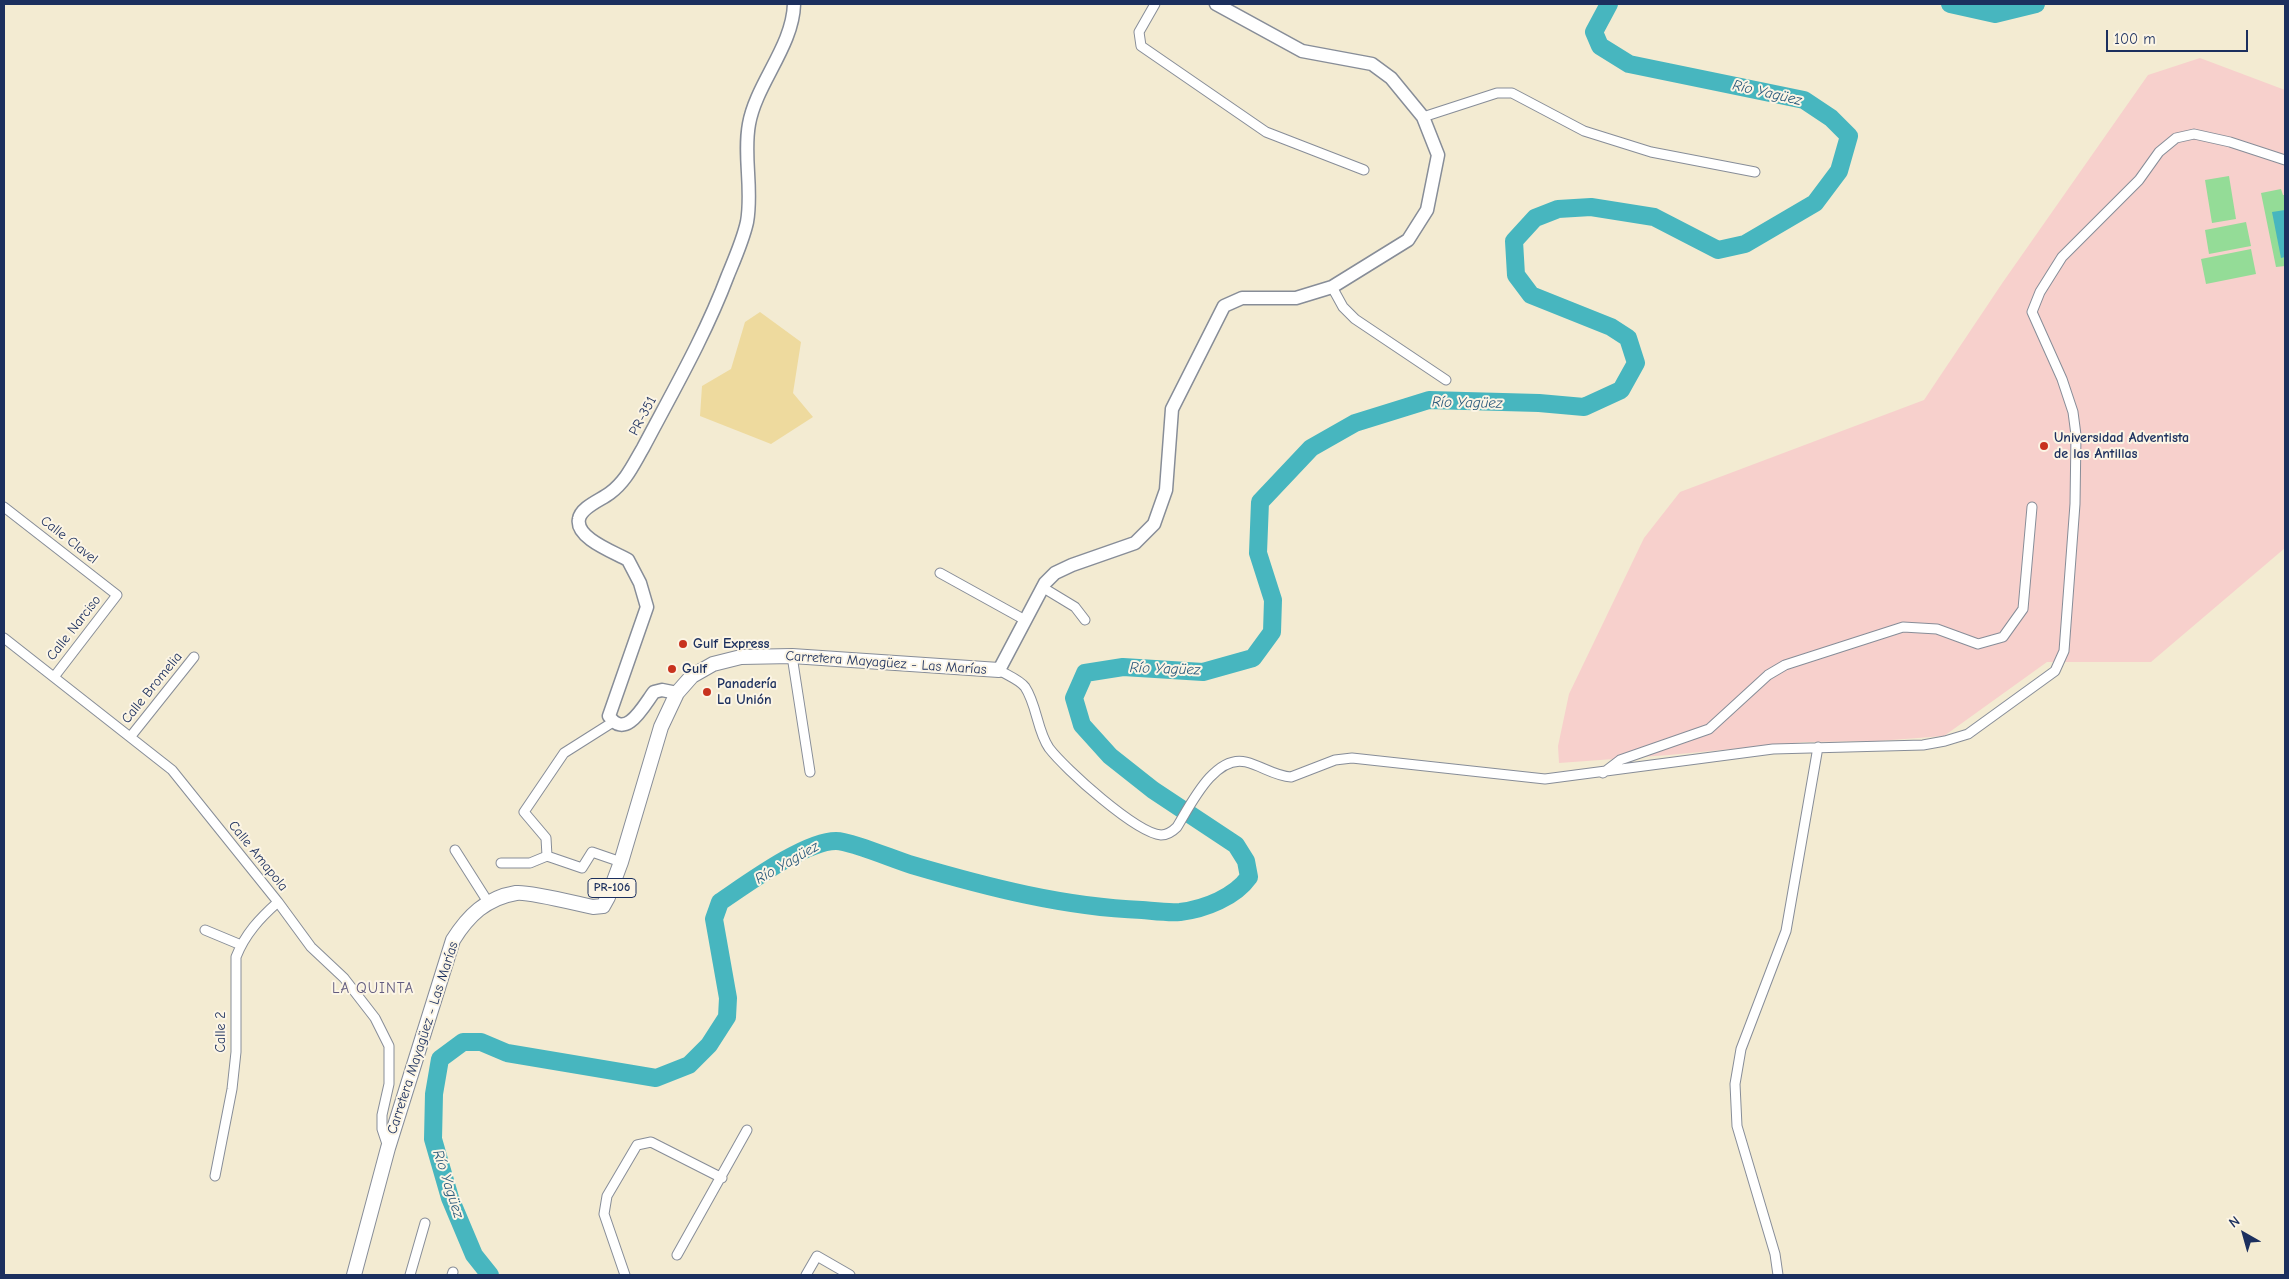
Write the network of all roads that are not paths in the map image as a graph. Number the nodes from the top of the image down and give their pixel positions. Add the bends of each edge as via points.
1 (794, 4) edge
2 (1155, 4) edge
3 (1216, 4) edge
4 (1423, 117) junction
5 (2285, 160) edge
6 (1364, 170) dead end
7 (1755, 172) dead end
8 (1332, 287) junction
9 (1446, 380) dead end
10 (4, 507) edge
11 (2032, 507) dead end
12 (940, 573) dead end
13 (1042, 587) junction
14 (117, 595) joint
15 (1025, 620) junction
16 (1085, 620) dead end
17 (4, 638) edge
18 (792, 656) junction
19 (194, 657) dead end
20 (999, 670) junction
21 (54, 677) junction
22 (677, 693) junction
23 (613, 722) junction
24 (131, 736) junction
25 (1818, 748) junction
26 (810, 772) dead end
27 (1603, 773) junction
28 (455, 850) dead end
29 (547, 856) junction
30 (621, 862) junction
31 (501, 863) dead end
32 (278, 902) junction
33 (488, 902) junction
34 (205, 930) dead end
35 (241, 945) junction
36 (747, 1130) dead end
37 (388, 1148) junction
38 (215, 1176) dead end
39 (722, 1178) junction
40 (425, 1223) dead end
41 (678, 1255) dead end
42 (354, 1275) edge
43 (410, 1275) edge
44 (625, 1275) edge
45 (806, 1275) edge
46 (850, 1275) edge
47 (1778, 1275) edge

1 - 23 main road, PR-351 / PR-351 via 775,64 749,124 750,206 715,309 697,349 623,482 584,511 578,521 586,537 628,560 640,583 647,607 610,708 609,716
2 - 6 street via 1139,32 1141,46 1266,132
3 - 4 main road, Carretera Mayagüez - Las Marías via 1302,51 1372,64 1390,78
4 - 7 street via 1497,93 1512,93 1584,131 1651,152
4 - 8 main road, Carretera Mayagüez - Las Marías via 1438,155 1427,210 1408,240
5 - 25 street via 2194,134 2176,138 2159,152 2139,180 2070,248 2034,305 2032,312 2073,412 2076,435 2068,612 2064,650 2055,671 1956,738 1924,745
8 - 9 street via 1343,307 1355,319
8 - 13 main road, Carretera Mayagüez - Las Marías via 1296,298 1242,298 1224,306 1172,409 1166,490 1154,524 1135,543 1055,573
10 - 14 street, Calle Clavel
11 - 27 street via 2023,609 2003,637 1978,644 1936,629 1903,627 1785,665 1768,675 1709,729 1620,760
12 - 15 street
13 - 15 main road, Carretera Mayagüez - Las Marías
13 - 16 street via 1075,607
14 - 21 street, Calle Narciso
15 - 20 main road, Carretera Mayagüez - Las Marías
17 - 21 street, Calle Amapola
18 - 20 main road, Carretera Mayagüez - Las Marías / PR-106
18 - 22 main road, Carretera Mayagüez - Las Marías / PR-106 via 741,657 713,664 692,676
18 - 26 street
19 - 24 street, Calle Bromelia
20 - 27 street via 1024,686 1048,747 1071,771 1129,820 1162,835 1177,827 1216,770 1234,761 1283,777 1335,760 1352,758 1545,779
21 - 24 street, Calle Amapola
22 - 23 main road via 654,692 632,721 619,725
22 - 30 main road, Carretera Mayagüez - Las Marías / PR-106 via 661,728
23 - 29 street via 564,753 524,812 546,838
24 - 32 street, Calle Amapola via 187,786
25 - 27 street via 1774,749
25 - 47 street via 1786,931 1742,1049 1735,1084 1737,1126 1775,1254
28 - 33 street
29 - 30 street via 582,868 592,852
29 - 31 street via 530,863
30 - 33 main road, Carretera Mayagüez - Las Marías / PR-106 via 603,906 593,907 518,892
32 - 35 street, Calle 2 via 256,923
32 - 37 street, Calle Amapola via 311,947 344,978 384,1034 389,1046 389,1084 382,1129
33 - 37 main road, Carretera Mayagüez - Las Marías / PR-106 via 467,919 453,940
34 - 35 street
35 - 38 street, Calle 2 via 235,972 236,1052
36 - 39 street
37 - 42 main road, Carretera Mayagüez - Las Marías / PR-106
39 - 41 street
39 - 44 street via 651,1142 637,1145 607,1196 604,1214
40 - 43 street
45 - 46 street via 817,1256

